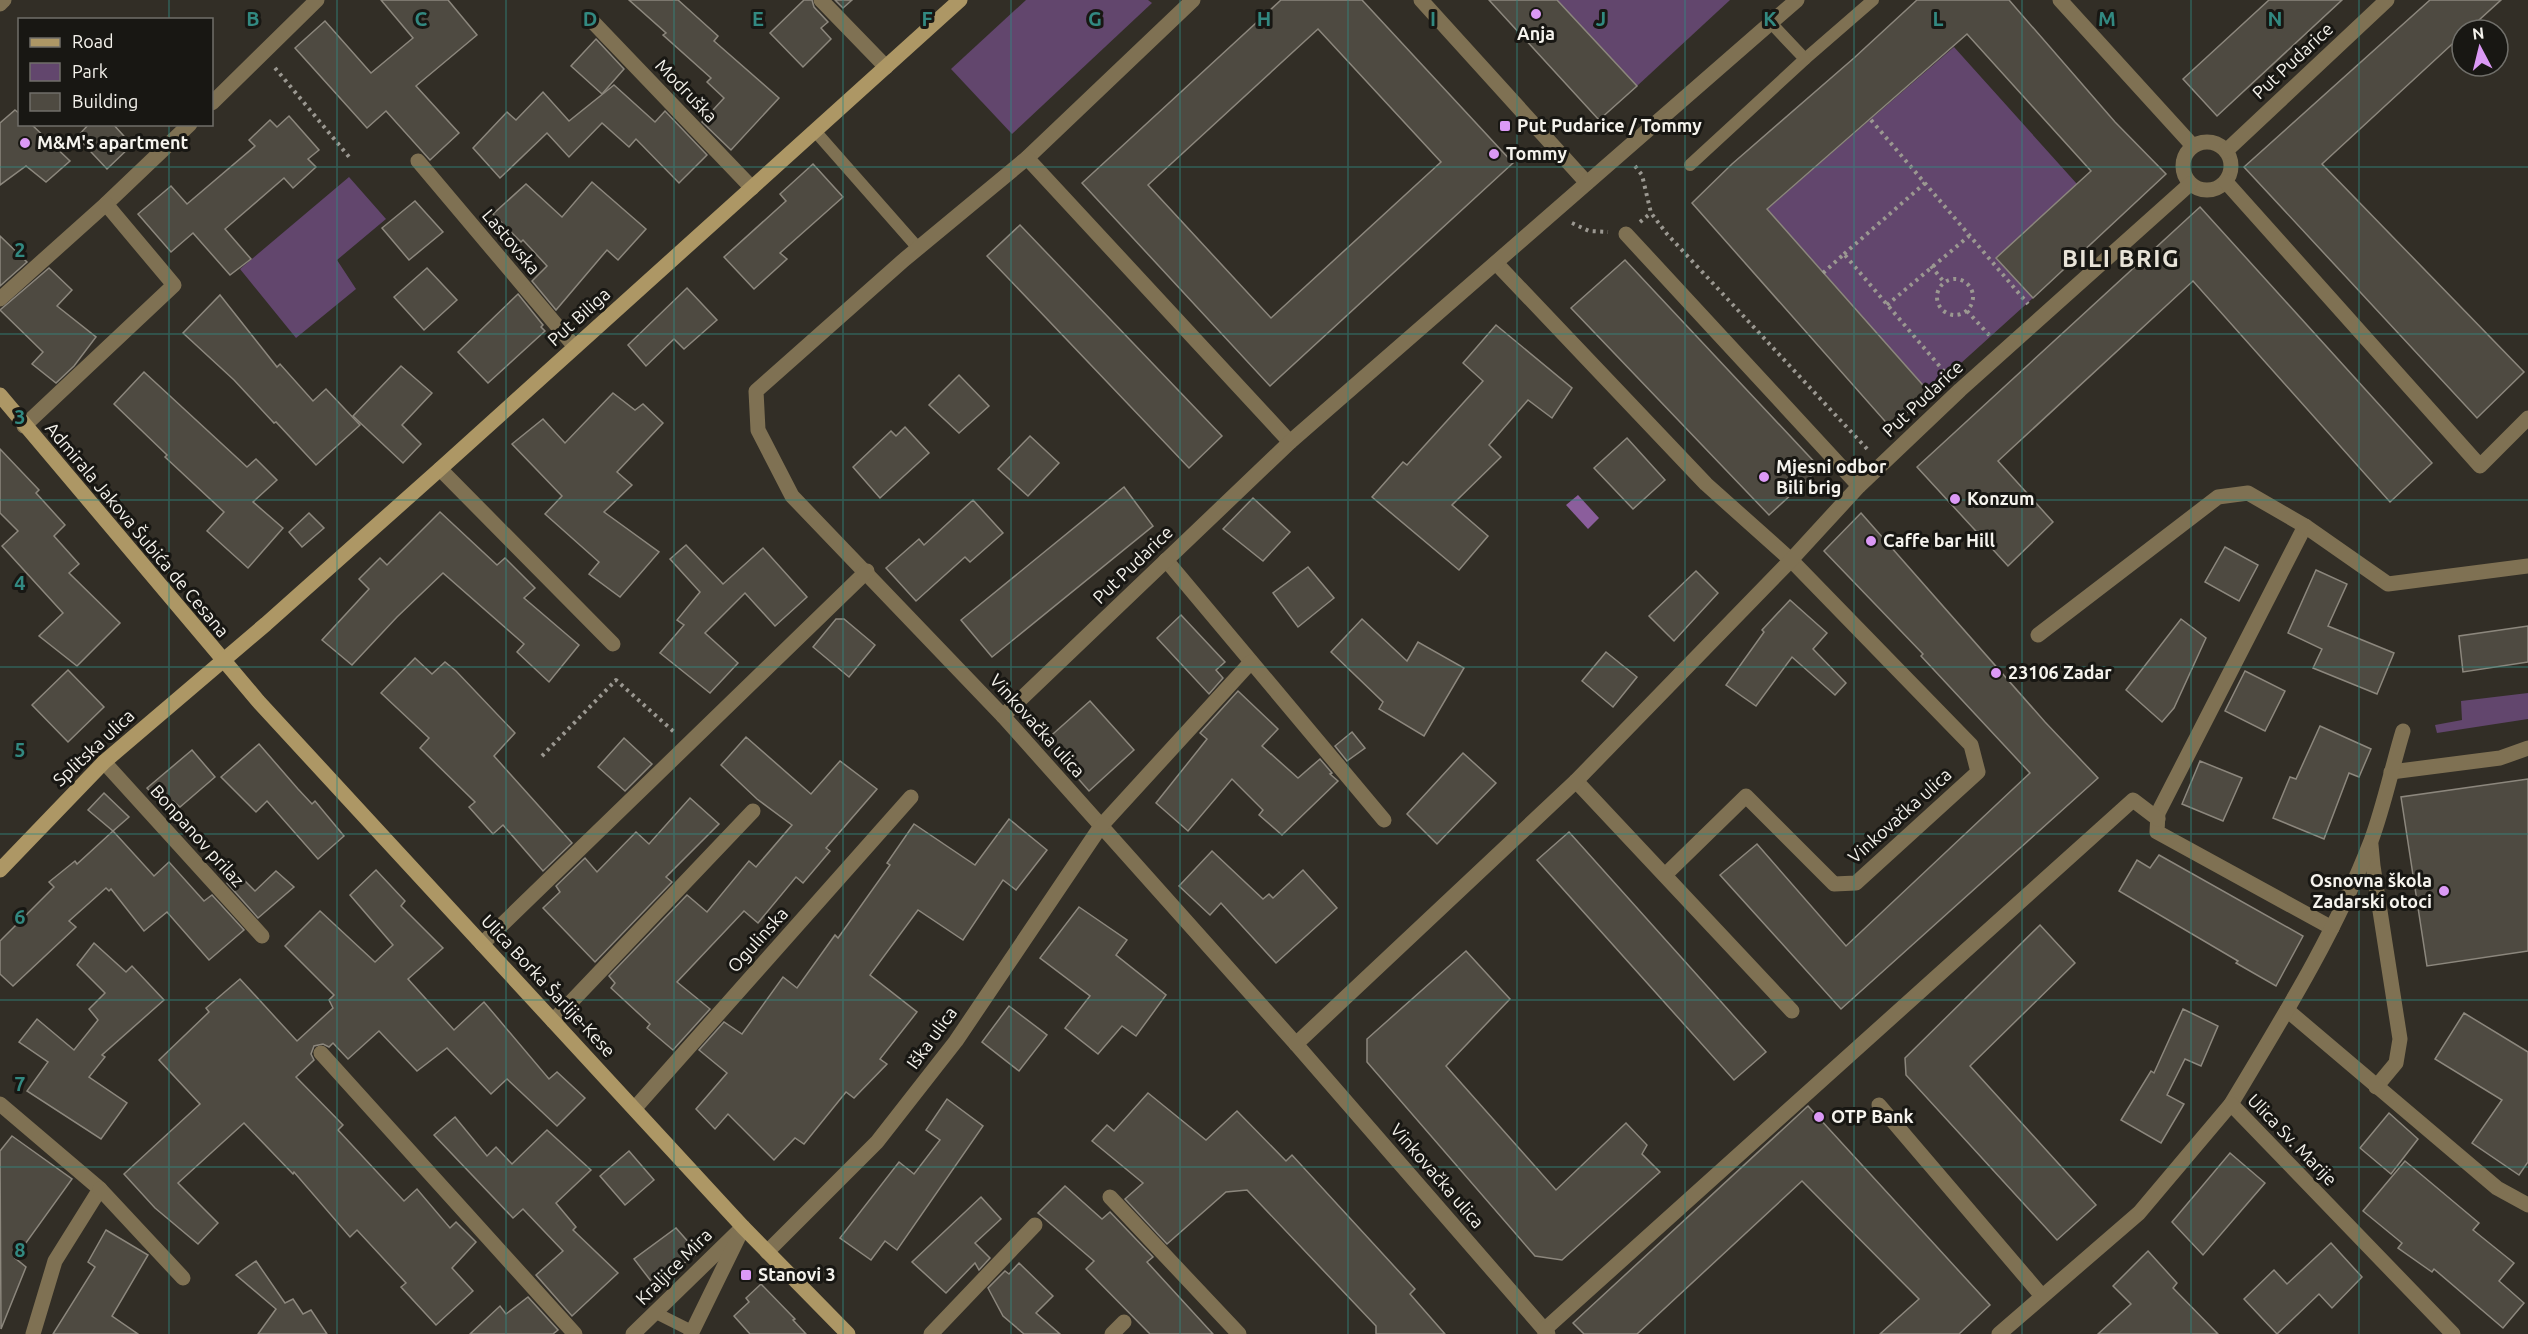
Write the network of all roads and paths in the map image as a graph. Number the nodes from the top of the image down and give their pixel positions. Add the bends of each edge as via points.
1 (4, 0) edge
2 (317, 0) edge
3 (820, 0) edge
4 (960, 0) edge
5 (1193, 0) edge
6 (1421, 0) edge
7 (1797, 0) edge
8 (1873, 0) edge
9 (2060, 0) edge
10 (2387, 0) edge
11 (0, 4) edge
12 (592, 21) dead end
13 (1771, 23) junction
14 (263, 54) junction
15 (1805, 59) junction
16 (886, 67) junction
17 (213, 102) edge
18 (1871, 120) dead end
19 (187, 126) edge
20 (815, 131) junction
21 (2193, 146) junction
22 (1624, 151) junction
23 (2226, 151) junction
24 (350, 158) dead end
25 (1027, 158) junction
26 (418, 161) dead end
27 (1690, 165) dead end
28 (2226, 182) junction
29 (1587, 183) junction
30 (1925, 183) junction
31 (2190, 184) junction
32 (752, 188) junction
33 (106, 204) junction
34 (1557, 210) junction
35 (1651, 213) junction
36 (1626, 234) junction
37 (1969, 236) junction
38 (918, 248) junction
39 (1844, 254) junction
40 (1496, 263) junction
41 (1931, 266) junction
42 (1823, 273) dead end
43 (1944, 282) junction
44 (0, 299) edge
45 (1887, 305) junction
46 (1967, 310) junction
47 (2040, 319) junction
48 (1995, 341) dead end
49 (575, 347) junction
50 (1960, 390) junction
51 (0, 395) edge
52 (2528, 418) edge
53 (24, 426) junction
54 (1290, 442) junction
55 (1882, 465) junction
56 (440, 470) junction
57 (1859, 486) junction
58 (2305, 526) junction
59 (1166, 560) junction
60 (1791, 560) junction
61 (2528, 566) edge
62 (867, 571) junction
63 (2038, 635) dead end
64 (613, 644) dead end
65 (222, 661) junction
66 (1251, 662) junction
67 (1003, 716) junction
68 (2403, 731) dead end
69 (687, 744) junction
70 (2528, 748) edge
71 (542, 756) dead end
72 (104, 762) junction
73 (2391, 772) junction
74 (1576, 781) junction
75 (911, 797) dead end
76 (753, 811) dead end
77 (2158, 819) junction
78 (1384, 820) dead end
79 (1101, 826) junction
80 (2371, 840) junction
81 (0, 870) edge
82 (1665, 875) junction
83 (2332, 928) junction
84 (262, 936) dead end
85 (482, 944) junction
86 (2287, 1010) junction
87 (1792, 1011) dead end
88 (554, 1021) junction
89 (1296, 1044) junction
90 (321, 1053) dead end
91 (2376, 1087) junction
92 (0, 1104) edge
93 (2231, 1104) junction
94 (1879, 1105) dead end
95 (635, 1108) junction
96 (100, 1189) junction
97 (1110, 1197) dead end
98 (2528, 1205) edge
99 (1035, 1225) dead end
100 (743, 1227) junction
101 (767, 1252) junction
102 (183, 1278) dead end
103 (2042, 1296) junction
104 (656, 1313) junction
105 (1124, 1322) dead end
106 (691, 1332) edge
107 (1546, 1332) edge
108 (33, 1334) edge
109 (575, 1334) edge
110 (633, 1334) edge
111 (848, 1334) edge
112 (932, 1334) edge
113 (1112, 1334) edge
114 (1239, 1334) edge
115 (1999, 1334) edge
116 (2454, 1334) edge

1 - 11 street
2 - 14 street
3 - 16 street
4 - 16 street, Put Biliga
5 - 25 street
6 - 29 street
7 - 13 street, Put Pudarice
8 - 15 lane
9 - 21 street
10 - 23 street, Put Pudarice
12 - 32 street, Modruška
13 - 15 lane
13 - 22 street, Put Pudarice
14 - 17 street
14 - 24 path
15 - 27 lane
16 - 20 street, Put Biliga
18 - 30 path
19 - 33 street
20 - 32 street, Put Biliga
20 - 38 lane
21 - 23 street via 2211,142
21 - 31 street via 2182,162
22 - 29 street, Put Pudarice
22 - 35 path via 1642,175
23 - 28 street via 2231,167
25 - 38 street
25 - 54 street
26 - 49 street, Lastovska
28 - 31 street via 2205,191
28 - 52 street via 2480,466
29 - 34 street, Put Pudarice
30 - 37 path
30 - 39 path
31 - 47 street, Put Pudarice
32 - 49 street, Put Biliga
33 - 44 street
33 - 53 street via 174,285
34 - 36 path via 1589,231
34 - 40 street, Put Pudarice
35 - 36 path
35 - 55 path
36 - 57 street
37 - 41 path
37 - 47 path
38 - 62 street, Vinkovačka ulica via 756,392 758,430 792,496
39 - 42 path
39 - 45 path
40 - 54 street, Put Pudarice
40 - 60 street via 1706,484
41 - 43 path
41 - 45 path
43 - 46 path via 1960,279 1971,287 1973,299
43 - 46 path via 1937,293 1940,307 1957,316
45 - 50 path
46 - 48 path
47 - 50 street, Put Pudarice
49 - 56 street, Put Biliga
50 - 55 street, Put Pudarice
51 - 53 street, Admirala Jakova Šubića de Cesana
53 - 65 street, Admirala Jakova Šubića de Cesana
54 - 59 street, Put Pudarice
55 - 57 street, Put Pudarice
56 - 64 street
56 - 65 street, Put Biliga
57 - 60 street
58 - 61 street via 2388,584
58 - 63 street via 2248,493 2218,497
58 - 77 street
59 - 66 street
59 - 67 street, Put Pudarice
60 - 74 street
60 - 82 street, Vinkovačka ulica via 1971,745 1978,772 1856,883 1834,884 1746,796
62 - 67 street, Vinkovačka ulica
62 - 69 street
65 - 72 street, Splitska ulica
65 - 85 street, Ulica Borka Šarlije-Kese
66 - 78 street
66 - 79 street, Iška ulica
67 - 79 street, Vinkovačka ulica
68 - 73 street
69 - 71 path via 616,680
69 - 85 street
70 - 73 street via 2500,758
72 - 81 street, Splitska ulica
72 - 84 street, Bonpanov prilaz
73 - 80 street
74 - 82 street
74 - 89 street
75 - 95 street, Ogulinska
76 - 88 street
77 - 83 street via 2157,832
77 - 107 street via 2133,800
79 - 89 street, Vinkovačka ulica
79 - 101 street, Iška ulica via 956,1041 885,1133
80 - 83 street
80 - 91 street via 2400,1039 2396,1063
82 - 87 street
83 - 86 street
85 - 88 street, Ulica Borka Šarlije-Kese
86 - 91 street
86 - 93 street
88 - 95 street, Ulica Borka Šarlije-Kese
89 - 107 street, Vinkovačka ulica
90 - 109 street
91 - 98 street via 2497,1188
92 - 96 street
93 - 103 street, Ulica Sv. Marije via 2139,1213
93 - 116 street, Ulica Sv. Marije
94 - 103 street
95 - 100 street, Ulica Borka Šarlije-Kese
96 - 102 street
96 - 108 street via 55,1261
97 - 114 street
99 - 112 street
100 - 101 street, Ulica Borka Šarlije-Kese
100 - 104 street, Kraljice Mira
100 - 106 street
101 - 111 street, Ulica Borka Šarlije-Kese
103 - 115 street, Ulica Sv. Marije
104 - 106 lane
104 - 110 street, Kraljice Mira
105 - 113 street

